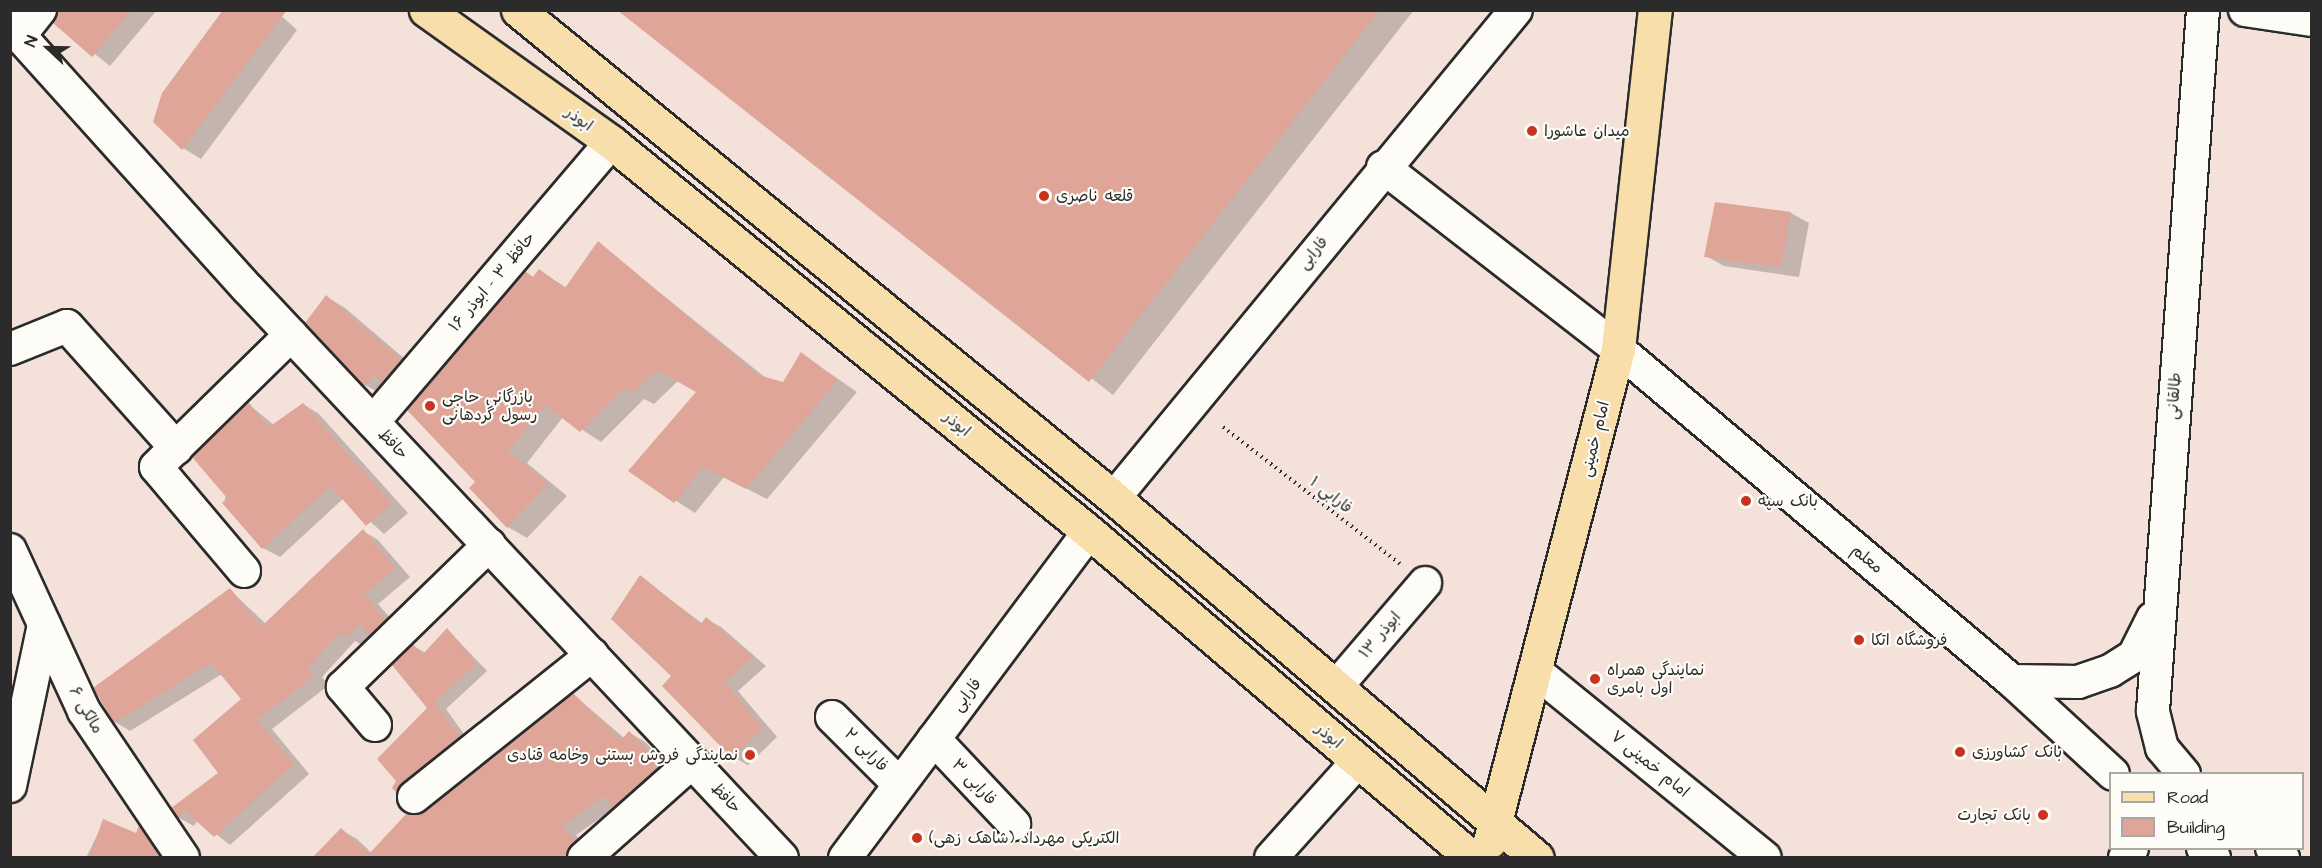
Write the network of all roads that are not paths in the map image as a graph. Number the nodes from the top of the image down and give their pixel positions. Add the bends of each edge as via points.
1 (426, 10) edge
2 (518, 10) edge
3 (1516, 10) edge
4 (1655, 10) edge
5 (2203, 10) edge
6 (2245, 10) edge
7 (2312, 20) edge
8 (24, 23) edge
9 (611, 142) junction
10 (1383, 167) junction
11 (291, 335) junction
12 (10, 349) edge
13 (1618, 350) junction
14 (373, 422) junction
15 (176, 448) junction
16 (1114, 498) junction
17 (1089, 532) junction
18 (489, 545) junction
19 (10, 550) edge
20 (244, 571) dead end
21 (1425, 583) road end
22 (2158, 607) junction
23 (44, 625) junction
24 (592, 655) junction
25 (1535, 671) junction
26 (2012, 681) junction
27 (1336, 687) junction
28 (832, 717) dead end
29 (375, 725) dead end
30 (934, 739) junction
31 (1358, 761) junction
32 (692, 762) junction
33 (2111, 772) edge
34 (2182, 772) edge
35 (900, 784) junction
36 (10, 786) edge
37 (414, 797) dead end
38 (1014, 824) dead end
39 (1495, 824) junction
40 (179, 856) edge
41 (584, 858) edge
42 (782, 858) edge
43 (845, 858) edge
44 (1271, 858) edge
45 (1472, 858) edge
46 (1485, 858) edge
47 (1537, 858) edge
48 (1765, 858) edge

1 - 9 main road, ابوذر
2 - 16 main road
3 - 10 street, فارابی
4 - 13 main road, امام خمینی
5 - 22 street, طالقانی
6 - 7 street
8 - 11 street, حافظ
9 - 14 street, حافظ ۳ - ابوذر ۱۶
9 - 17 main road, ابوذر
10 - 13 street, معلم
10 - 16 street, فارابی
11 - 14 street, حافظ
11 - 15 street
12 - 15 street via 67,326
13 - 25 main road, امام خمینی
13 - 26 street, معلم
14 - 18 street, حافظ
15 - 20 street via 156,467
16 - 27 main road
17 - 30 street, فارابی
17 - 31 main road, ابوذر
18 - 24 street, حافظ
18 - 29 street via 343,687
19 - 23 street, مالکی ۶
21 - 27 street, ابوذر ۱۳
22 - 26 street via 2134,656 2110,671 2079,682
22 - 34 street, طالقانی via 2153,711 2162,748
23 - 36 street
23 - 40 street, مالکی ۶ via 84,711
24 - 32 street, حافظ
24 - 37 street
25 - 39 main road, امام خمینی
25 - 48 street, امام خمینی ۷
26 - 33 street, معلم
27 - 39 main road
28 - 35 street, فارابی ۲
30 - 35 street, فارابی
30 - 38 street, فارابی ۳
31 - 44 street
31 - 45 main road, ابوذر
32 - 41 street
32 - 42 street, حافظ
35 - 43 street, فارابی
39 - 46 main road, امام خمینی
39 - 47 main road

